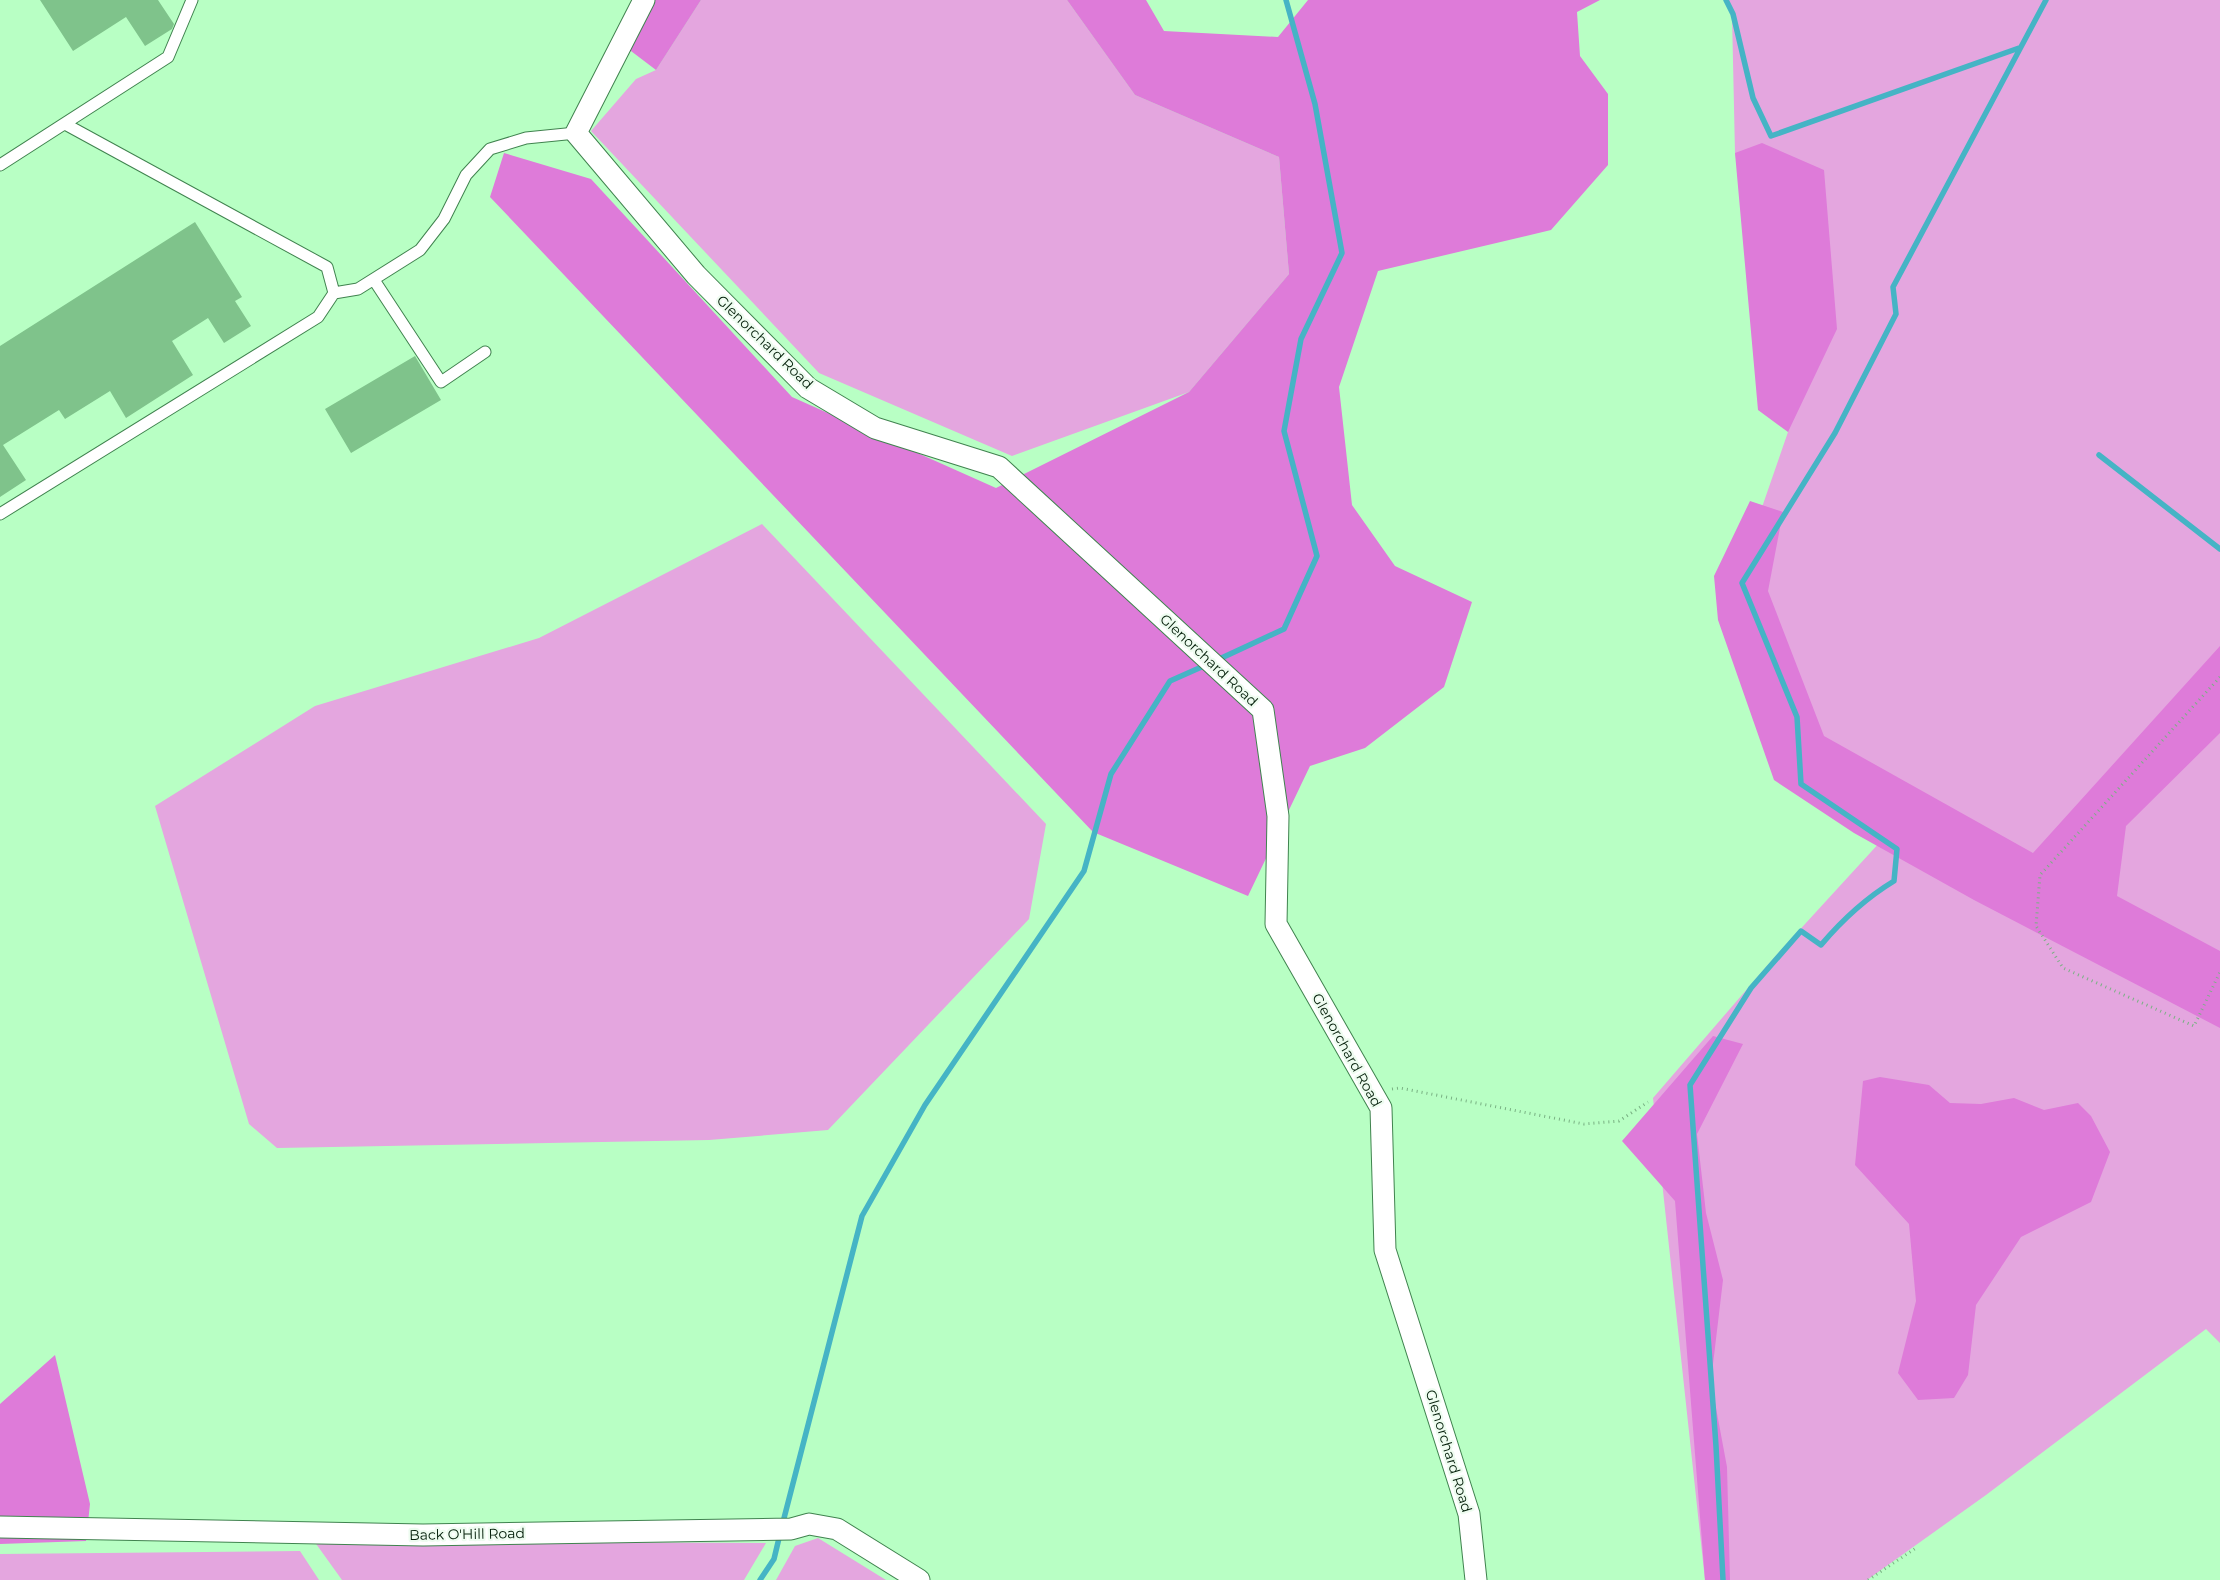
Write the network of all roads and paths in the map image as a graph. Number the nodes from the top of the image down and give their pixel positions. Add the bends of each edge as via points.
1 (192, 0) edge
2 (644, 0) edge
3 (65, 124) junction
4 (576, 134) junction
5 (0, 165) edge
6 (374, 280) junction
7 (334, 293) junction
8 (485, 352) dead end
9 (0, 514) edge
10 (2220, 677) edge
11 (2220, 972) edge
12 (1371, 1090) junction
13 (1648, 1102) dead end
14 (0, 1528) edge
15 (1916, 1548) dead end
16 (918, 1580) edge
17 (1476, 1580) edge
18 (1868, 1580) edge

1 - 3 lane via 168,57
2 - 4 street
3 - 5 lane
3 - 7 lane via 327,267
4 - 6 lane via 526,138 490,149 466,175 444,219 420,250
4 - 12 street, Glenorchard Road via 696,275 808,388 875,428 999,467 1264,710 1278,816 1276,924
6 - 7 lane via 358,289
6 - 8 lane via 441,382
7 - 9 lane via 318,317
10 - 11 path via 2040,875 2036,926 2063,968 2194,1026
12 - 13 path via 1400,1088 1584,1124 1619,1121
12 - 17 street, Glenorchard Road via 1381,1108 1385,1250 1469,1514
14 - 16 street, Back O'Hill Road via 423,1535 791,1529 808,1524 838,1530
15 - 18 path

